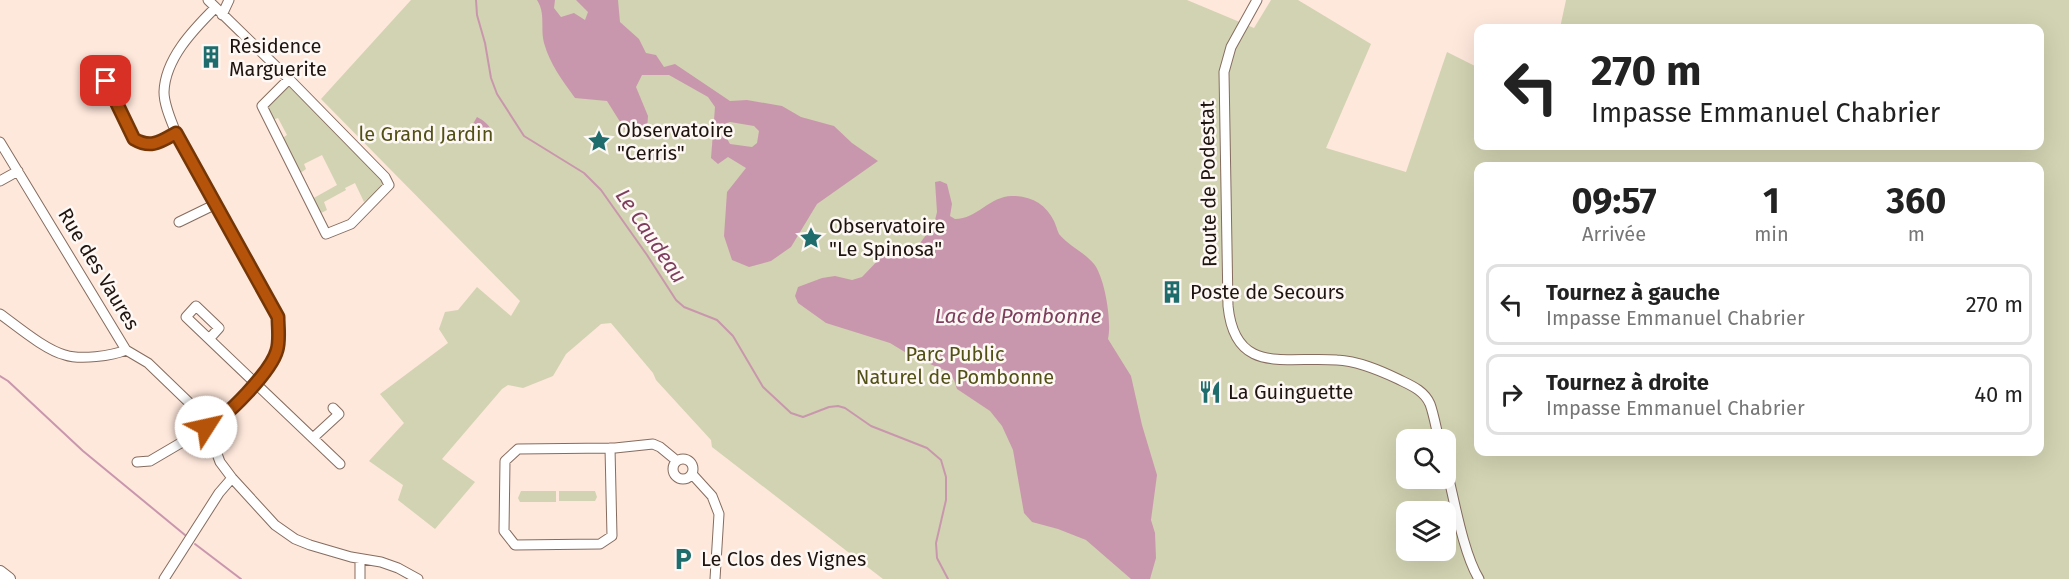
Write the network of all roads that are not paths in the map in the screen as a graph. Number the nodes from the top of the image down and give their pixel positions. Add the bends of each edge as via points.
1 (208, 0) edge
2 (229, 0) edge
3 (1257, 0) edge
4 (219, 11) junction
5 (290, 80) junction
6 (106, 81) dead end
7 (176, 133) junction
8 (0, 142) edge
9 (18, 171) junction
10 (0, 181) edge
11 (216, 204) junction
12 (179, 222) dead end
13 (0, 314) edge
14 (210, 338) dead end
15 (126, 350) junction
16 (256, 382) junction
17 (333, 408) dead end
18 (206, 427) junction
19 (1436, 429) edge
20 (314, 437) junction
21 (610, 448) junction
22 (677, 461) junction
23 (137, 462) dead end
24 (340, 464) dead end
25 (692, 474) junction
26 (232, 478) junction
27 (1452, 489) edge
28 (360, 560) junction
29 (0, 572) edge
30 (9, 579) edge
31 (164, 579) edge
32 (360, 579) edge
33 (418, 579) edge
34 (715, 579) edge
35 (1479, 579) edge

1 - 4 street
2 - 4 street
3 - 19 street, Route de Podestat via 1231,47 1224,72 1228,306 1233,333 1243,348 1256,355 1339,360 1382,372 1416,388 1430,403
4 - 5 street
4 - 7 street via 179,51 166,73 164,94
5 - 5 street via 262,106 326,234 351,224 389,185
6 - 7 street via 134,139 151,146
7 - 11 street
8 - 9 street, Rue des Vaures
9 - 10 street
9 - 15 street, Rue des Vaures
11 - 12 street
11 - 16 street via 278,317 278,349 270,367
13 - 15 street via 65,355 114,355
14 - 16 street
15 - 18 street, Rue des Vaures via 148,363 200,413
16 - 18 street via 234,406
16 - 20 street
17 - 20 street via 339,414
18 - 23 street via 150,461
18 - 26 street, Rue des Vaures via 220,462
20 - 24 street
21 - 21 street via 518,449 505,461 504,531 515,545 600,544 612,536
21 - 22 street via 653,444
22 - 25 street via 690,461
22 - 25 street via 673,470 678,478 687,479
25 - 34 street via 712,496 719,514
26 - 28 street, Rue des Vaures via 275,525 296,539
26 - 31 street
27 - 35 street
28 - 32 street
28 - 33 street, Rue des Vaures via 381,562
29 - 30 main road

